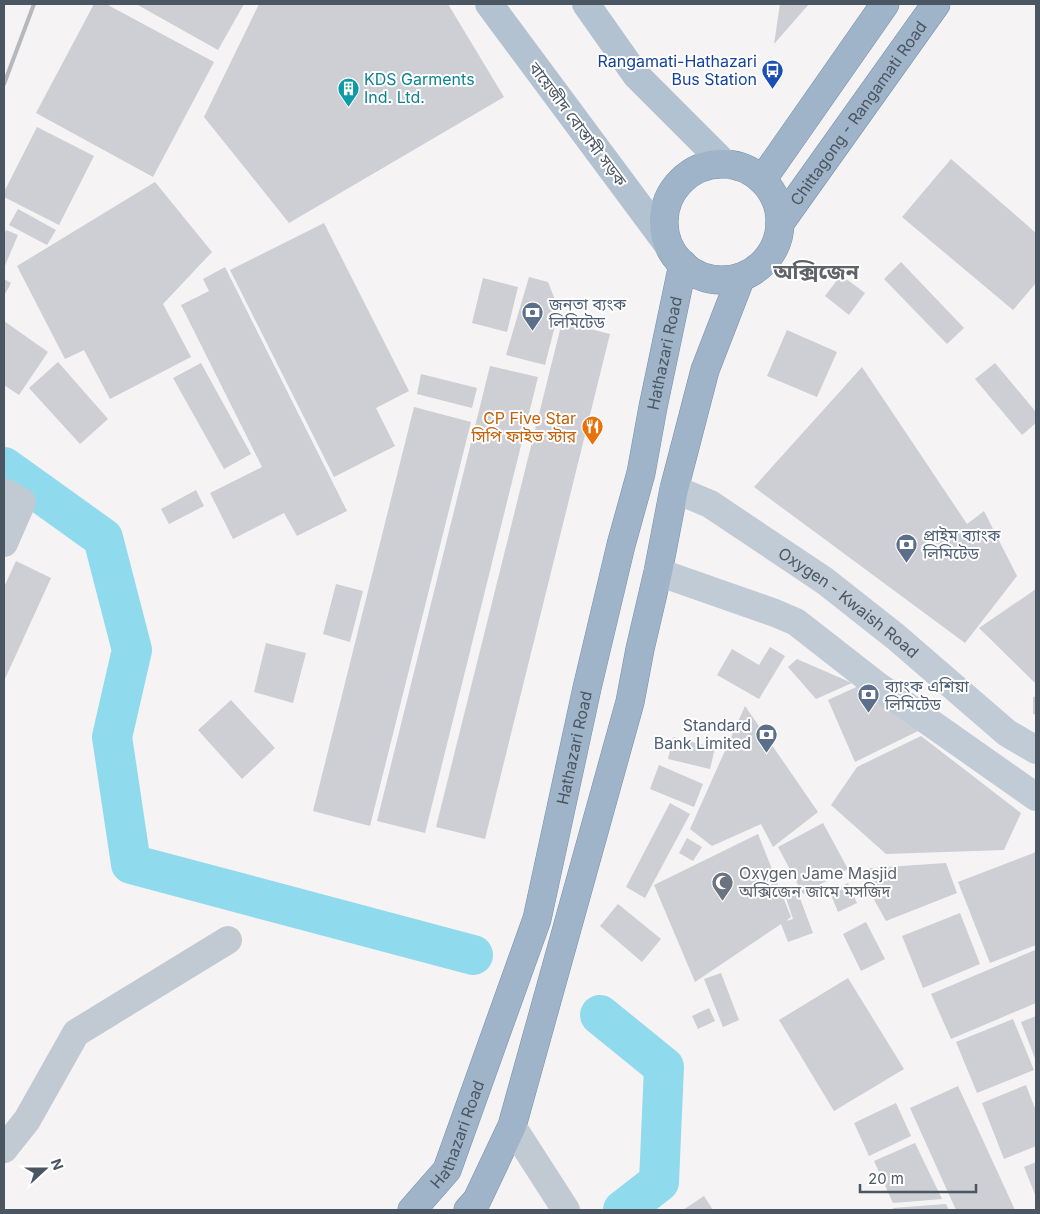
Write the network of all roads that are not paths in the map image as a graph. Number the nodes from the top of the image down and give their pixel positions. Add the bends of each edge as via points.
1 (489, 4) edge
2 (586, 4) edge
3 (885, 4) edge
4 (936, 4) edge
5 (726, 165) junction
6 (762, 180) junction
7 (780, 223) junction
8 (675, 255) junction
9 (741, 277) junction
10 (674, 489) junction
11 (4, 492) edge
12 (4, 543) edge
13 (658, 572) junction
14 (1036, 750) edge
15 (1036, 797) edge
16 (228, 940) dead end
17 (512, 1126) junction
18 (4, 1150) edge
19 (561, 1202) edge
20 (412, 1210) edge
21 (468, 1210) edge

1 - 8 main road, বায়েজীদ বোস্তামী সড়ক
2 - 5 main road via 636,75
3 - 6 highway
4 - 7 highway, Chittagong - Rangamati Road
5 - 6 highway via 745,170
5 - 8 highway via 707,166 693,172 674,190 666,208 664,229
6 - 7 highway via 773,196
7 - 9 highway via 777,240 769,256 756,269
8 - 9 highway via 695,274 724,280
8 - 20 highway, Hathazari Road via 641,473 587,688 537,919 447,1170
9 - 10 highway via 705,370
10 - 13 highway
10 - 14 main road, Oxygen - Kwaish Road via 710,504 825,581 896,637 1007,733
11 - 12 street via 22,502
13 - 15 main road via 796,622 878,686
13 - 17 highway via 630,702
16 - 18 street via 76,1033 27,1120
17 - 19 street
17 - 21 highway via 477,1200

